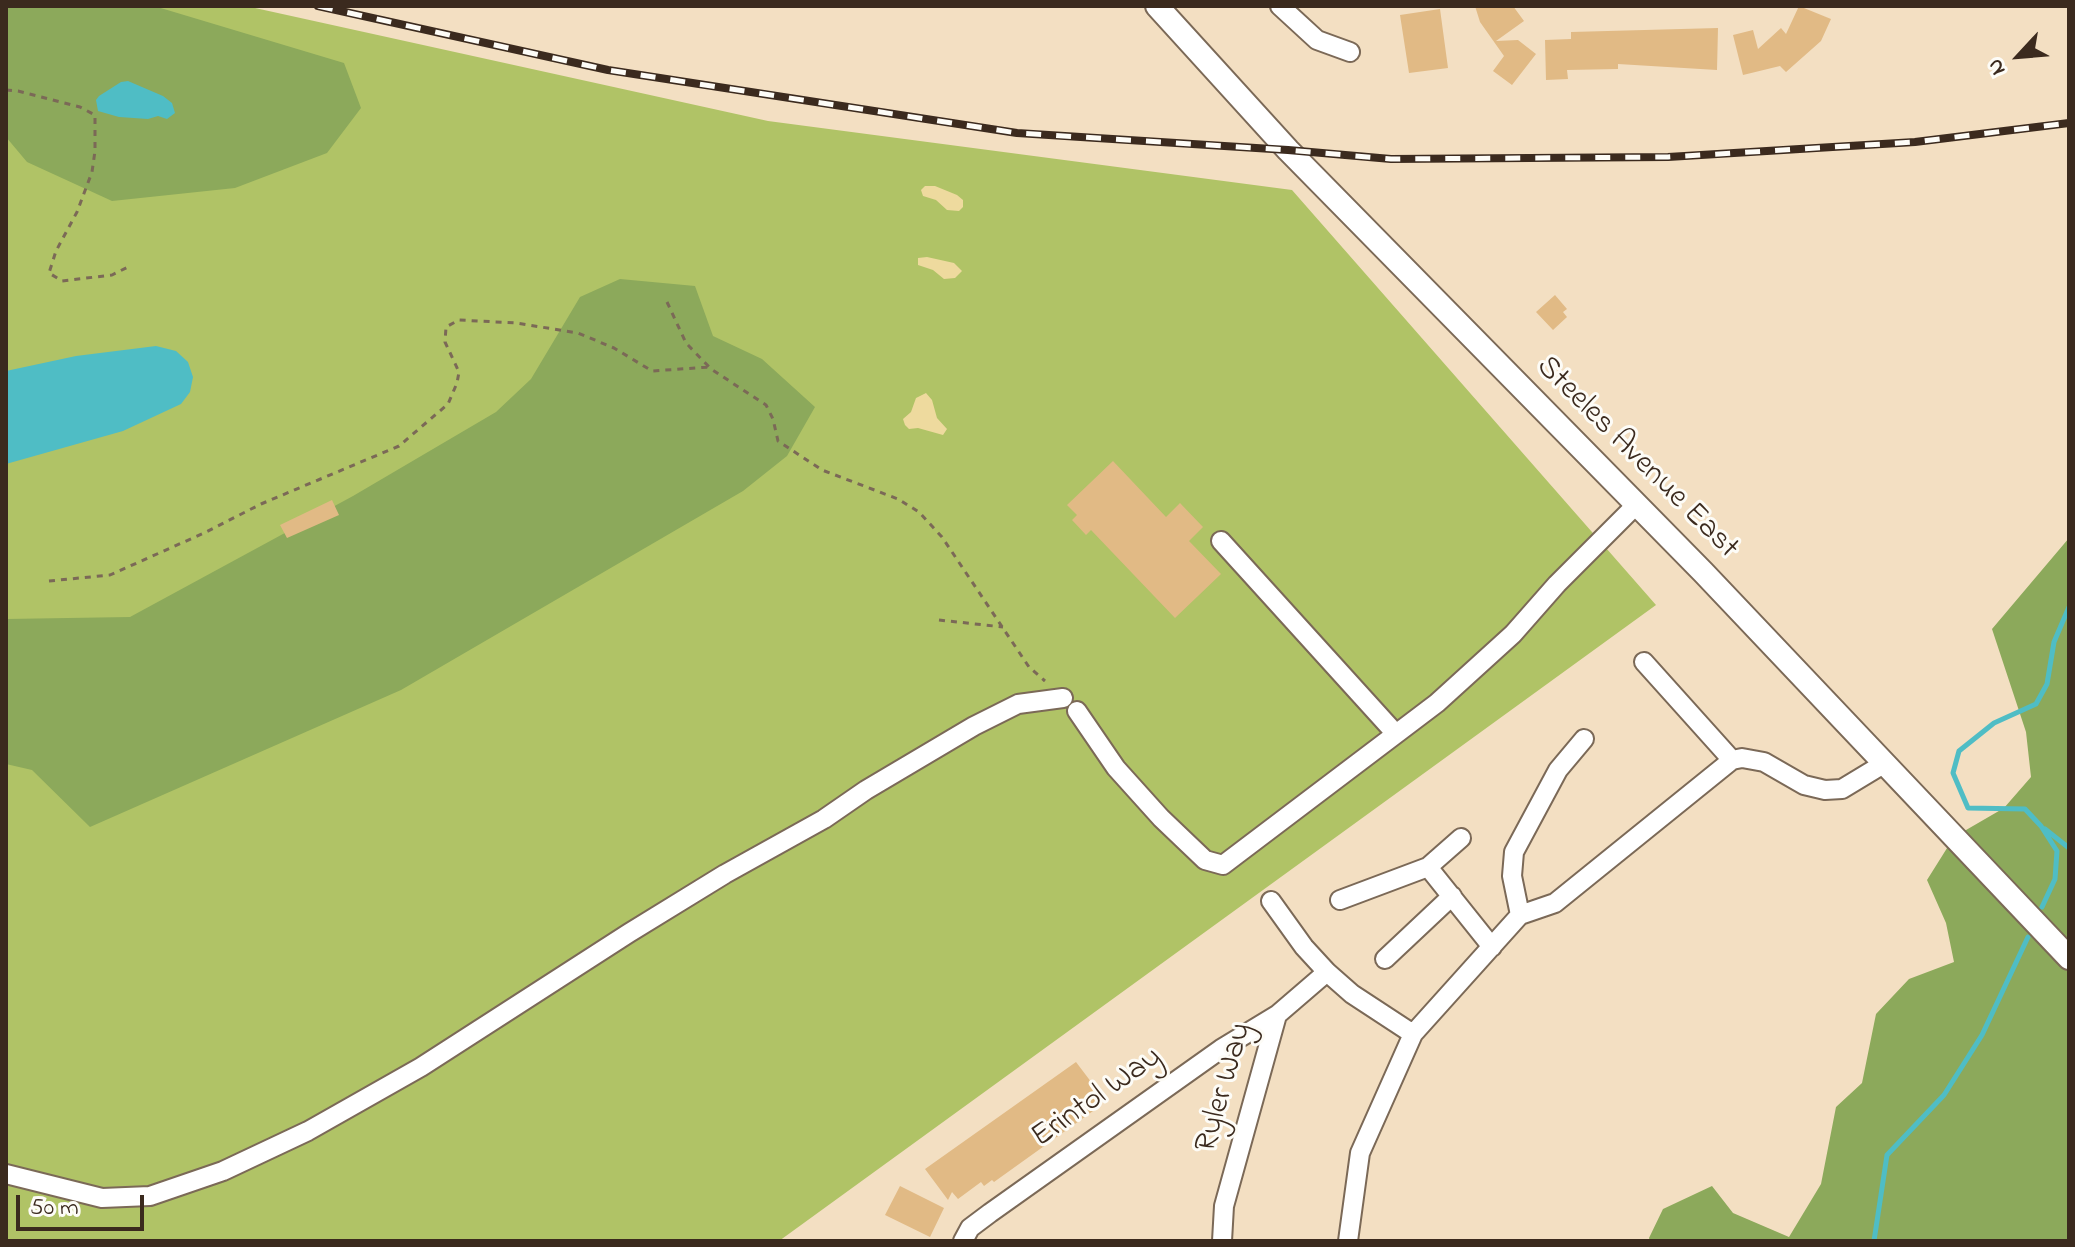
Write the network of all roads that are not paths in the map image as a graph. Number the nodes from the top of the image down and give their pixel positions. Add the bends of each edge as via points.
1 (1157, 6) edge
2 (1280, 6) edge
3 (1350, 52) dead end
4 (1636, 505) junction
5 (1221, 541) dead end
6 (1644, 662) dead end
7 (1396, 734) junction
8 (1584, 739) dead end
9 (1732, 760) junction
10 (1885, 763) junction
11 (1461, 838) dead end
12 (1428, 867) junction
13 (1452, 896) junction
14 (1340, 900) dead end
15 (1271, 901) dead end
16 (1520, 915) junction
17 (1492, 947) junction
18 (2069, 958) edge
19 (1385, 959) dead end
20 (1327, 972) junction
21 (1277, 1015) junction
22 (1413, 1034) junction
23 (6, 1174) edge
24 (963, 1241) edge
25 (1222, 1241) edge
26 (1348, 1241) edge

1 - 4 main road, Steeles Avenue East via 1288,150
2 - 3 street via 1317,40
4 - 7 street via 1513,634
4 - 10 main road, Steeles Avenue East
5 - 7 street
6 - 9 street
7 - 23 street via 1223,865 1205,860 1161,818 1070,705 1018,704 725,874 421,1067 308,1131 223,1171 150,1196 102,1198
8 - 16 street via 1558,770 1514,852 1512,876
9 - 10 street via 1764,762 1804,785 1825,790 1842,789
9 - 16 street via 1555,903
10 - 18 main road, Steeles Avenue East
11 - 12 street
12 - 13 street
12 - 14 street
13 - 17 street
13 - 19 street
15 - 20 street
16 - 17 street
17 - 22 street
20 - 21 street, Ryler Way
20 - 22 street
21 - 24 street, Erintol Way via 990,1213
21 - 25 street, Ryler Way via 1224,1206
22 - 26 street via 1360,1153

